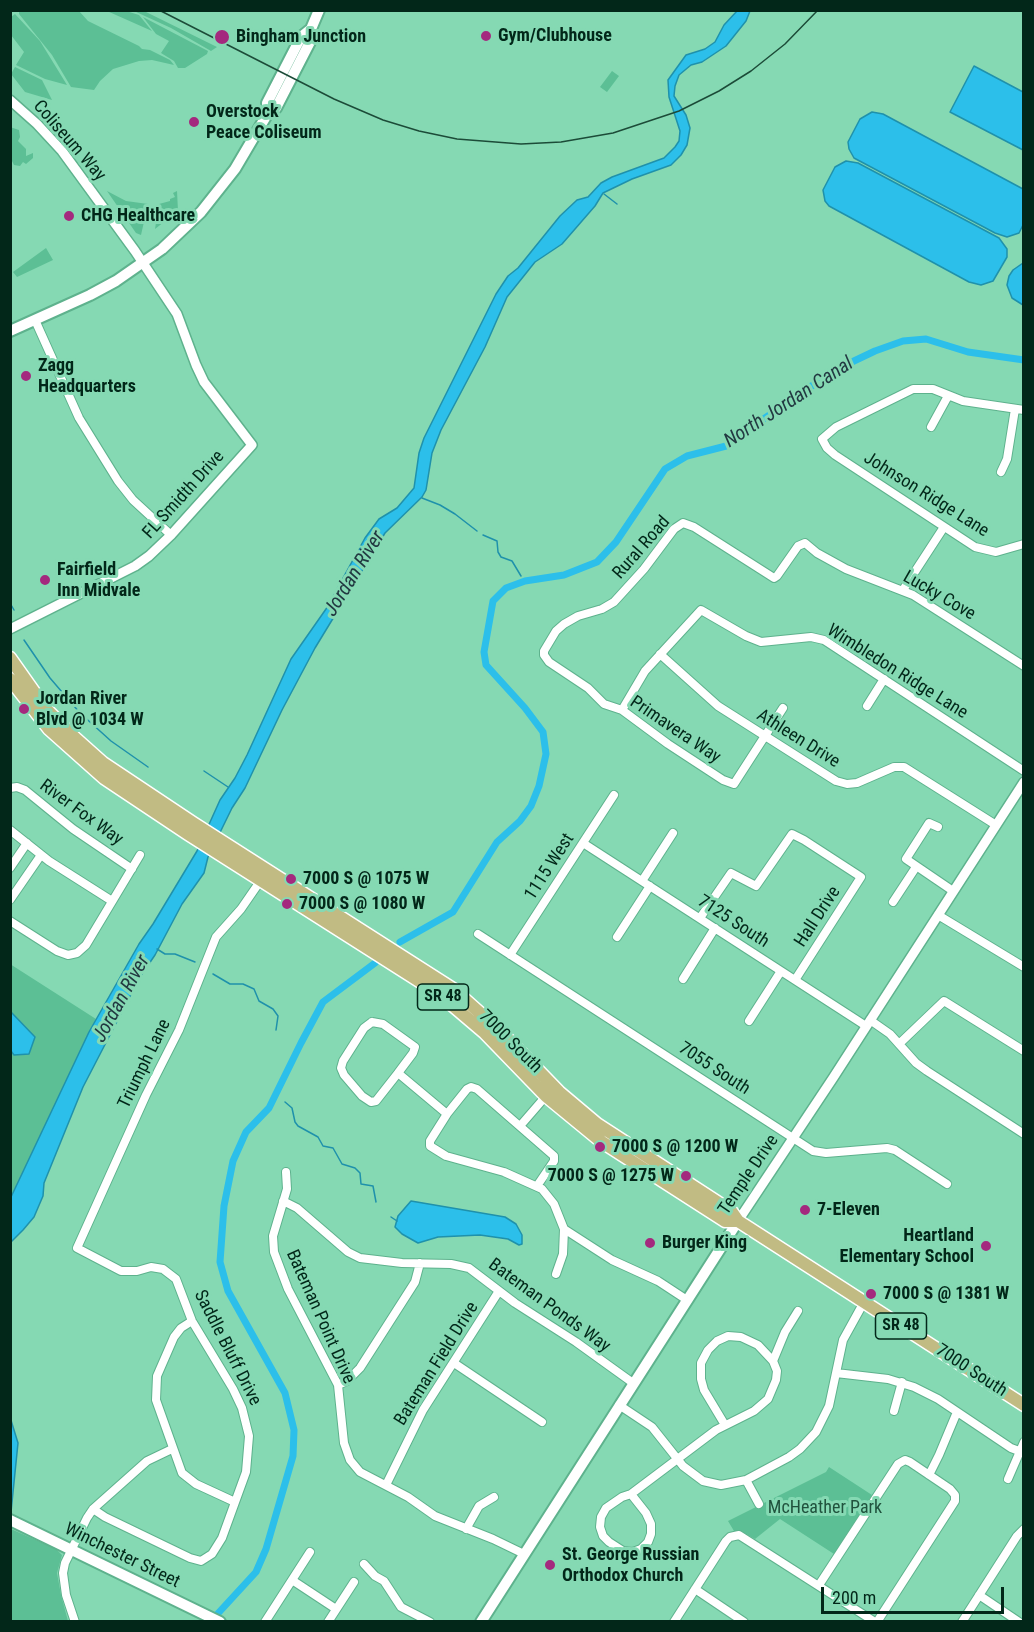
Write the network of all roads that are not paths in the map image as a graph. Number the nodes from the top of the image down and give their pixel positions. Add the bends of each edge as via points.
1 (320, 10) edge
2 (10, 100) edge
3 (143, 263) junction
4 (35, 320) junction
5 (10, 331) edge
6 (948, 396) junction
7 (1019, 410) edge
8 (932, 427) dead end
9 (252, 445) joint
10 (1001, 472) dead end
11 (944, 527) junction
12 (171, 535) junction
13 (805, 543) joint
14 (1023, 544) edge
15 (903, 590) junction
16 (10, 629) edge
17 (660, 654) junction
18 (544, 655) joint
19 (10, 658) edge
20 (1023, 666) edge
21 (10, 679) edge
22 (884, 679) junction
23 (867, 706) dead end
24 (783, 708) dead end
25 (622, 710) junction
26 (765, 736) junction
27 (1023, 771) edge
28 (1023, 782) edge
29 (10, 788) edge
30 (614, 795) dead end
31 (996, 825) junction
32 (938, 827) dead end
33 (191, 829) junction
34 (10, 830) edge
35 (673, 833) dead end
36 (27, 843) junction
37 (583, 843) junction
38 (228, 852) junction
39 (41, 855) junction
40 (140, 855) dead end
41 (916, 867) junction
42 (10, 868) edge
43 (132, 869) junction
44 (261, 880) junction
45 (642, 881) junction
46 (650, 886) junction
47 (953, 891) junction
48 (10, 900) edge
49 (112, 901) junction
50 (893, 902) dead end
51 (938, 915) junction
52 (700, 918) junction
53 (10, 921) edge
54 (715, 928) junction
55 (478, 934) dead end
56 (617, 937) dead end
57 (510, 955) junction
58 (1023, 967) edge
59 (781, 971) junction
60 (683, 979) dead end
61 (795, 980) junction
62 (749, 1021) dead end
63 (868, 1023) junction
64 (899, 1044) junction
65 (1023, 1051) edge
66 (398, 1073) junction
67 (546, 1096) junction
68 (447, 1114) junction
69 (520, 1126) junction
70 (1023, 1134) edge
71 (793, 1138) junction
72 (286, 1172) dead end
73 (947, 1184) dead end
74 (537, 1186) junction
75 (283, 1202) junction
76 (738, 1221) junction
77 (564, 1229) junction
78 (420, 1263) junction
79 (556, 1274) dead end
80 (174, 1277) joint
81 (499, 1291) junction
82 (687, 1300) junction
83 (864, 1302) junction
84 (798, 1311) dead end
85 (192, 1321) junction
86 (773, 1361) junction
87 (453, 1363) junction
88 (836, 1373) junction
89 (902, 1382) junction
90 (633, 1383) junction
91 (338, 1385) junction
92 (619, 1405) junction
93 (1023, 1405) edge
94 (894, 1411) dead end
95 (957, 1412) junction
96 (542, 1422) dead end
97 (724, 1425) junction
98 (1023, 1442) edge
99 (172, 1449) junction
100 (1019, 1451) junction
101 (678, 1460) junction
102 (929, 1475) junction
103 (1008, 1479) dead end
104 (746, 1480) junction
105 (386, 1485) junction
106 (631, 1494) junction
107 (494, 1497) dead end
108 (235, 1502) junction
109 (759, 1504) dead end
110 (93, 1509) junction
111 (12, 1521) edge
112 (466, 1528) junction
113 (1023, 1529) edge
114 (1020, 1538) edge
115 (71, 1550) junction
116 (310, 1552) dead end
117 (524, 1554) junction
118 (364, 1564) dead end
119 (292, 1580) junction
120 (354, 1582) dead end
121 (819, 1585) junction
122 (695, 1589) junction
123 (979, 1595) junction
124 (336, 1609) junction
125 (75, 1622) edge
126 (220, 1622) edge
127 (265, 1622) edge
128 (328, 1622) edge
129 (430, 1622) edge
130 (481, 1622) edge
131 (674, 1622) edge
132 (744, 1622) edge
133 (876, 1622) edge
134 (962, 1622) edge
135 (1019, 1622) edge

1 - 3 main road via 311,29 301,37 267,104 268,113 242,160 211,201
2 - 3 street, Coliseum Way via 62,151
3 - 4 main road via 98,291
3 - 9 street, Coliseum Way via 177,314 204,382
4 - 5 main road
4 - 12 street via 79,418 118,481
6 - 7 street
6 - 8 street
6 - 11 street, Johnson Ridge Lane via 913,389 836,427 822,439 835,455
7 - 10 street
9 - 12 street, FL Smidth Drive
11 - 14 street, Johnson Ridge Lane via 986,551 1004,551
11 - 15 street
12 - 16 street, FL Smidth Drive via 135,566
13 - 15 street, Lucky Cove via 846,569
13 - 18 street, Rural Road via 798,546 774,578 683,523 614,602 572,619 556,631
15 - 20 street, Lucky Cove
17 - 22 street, Wimbledon Ridge Lane via 701,610 761,642 811,637 824,640
17 - 25 street, Wimbledon Ridge Lane via 640,678
17 - 26 street, Athleen Drive via 710,700
18 - 25 street, Primavera Way via 604,704
19 - 33 main road, SR 48 via 46,709 84,747
21 - 33 main road, SR 48 via 49,729 79,757 116,787
22 - 23 street
22 - 27 street, Wimbledon Ridge Lane
24 - 26 street
25 - 26 street, Primavera Way via 668,744 734,784
26 - 31 street, Athleen Drive via 841,783 857,783 894,767 904,767
28 - 31 street, Temple Drive
29 - 43 street, River Fox Way via 25,790
30 - 37 street, 1115 West
31 - 47 street, Temple Drive
32 - 41 street via 929,823 906,860
33 - 38 main road, 7000 South / SR 48
34 - 36 street
35 - 45 street
36 - 39 street
36 - 42 street
37 - 45 street, 7125 South
37 - 57 street, 1115 West
38 - 44 main road, 7000 South / SR 48
38 - 76 main road, 7000 South / SR 48 via 453,989 597,1124 731,1211
39 - 48 street
39 - 49 street
40 - 43 street
41 - 47 street
41 - 50 street
43 - 49 street
44 - 67 main road, 7000 South / SR 48 via 438,993 485,1033
44 - 80 street, Triumph Lane via 216,937 179,1030 77,1248 121,1271 151,1267
45 - 46 street, 7125 South
46 - 52 street, 7125 South
46 - 56 street
47 - 51 street, Temple Drive
49 - 53 street via 86,945 71,955 52,948
51 - 58 street
51 - 63 street, Temple Drive
52 - 54 street, 7125 South
52 - 61 street, Hall Drive via 731,873 756,886 792,834 804,840 861,878
54 - 59 street, 7125 South
54 - 60 street
55 - 57 street, 7055 South
57 - 71 street, 7055 South
59 - 61 street, 7125 South
59 - 62 street
61 - 63 street, 7125 South
63 - 64 street, 7125 South via 890,1034
63 - 71 street, Temple Drive
64 - 65 street via 944,1001
64 - 70 street, 7125 South via 927,1071
66 - 66 street via 371,1102 344,1075 343,1061 372,1022 383,1024 415,1047
66 - 68 street
67 - 69 street
67 - 76 main road, 7000 South / SR 48 via 616,1152 723,1220
68 - 69 street via 471,1087
68 - 74 street via 430,1146 446,1156
69 - 74 street via 555,1157
71 - 73 street, 7055 South via 820,1152 895,1150
71 - 76 street, Temple Drive
72 - 75 street, Bateman Point Drive
74 - 77 street via 554,1204
75 - 78 street, Bateman Ponds Way via 297,1208 354,1256
75 - 91 street, Bateman Point Drive via 273,1236 276,1260
76 - 82 main road, Temple Drive
76 - 83 main road, 7000 South / SR 48
77 - 79 street via 563,1254
77 - 82 street
78 - 81 street, Bateman Ponds Way via 465,1266
78 - 91 street via 415,1282 360,1368
80 - 85 street, Saddle Bluff Drive
81 - 87 street, Bateman Field Drive
81 - 90 street, Bateman Ponds Way
82 - 90 main road, Temple Drive
83 - 88 street via 843,1341
83 - 93 main road, 7000 South / SR 48
84 - 86 street
85 - 99 street via 176,1334 156,1382 156,1400
85 - 108 street, Saddle Bluff Drive via 233,1389 247,1422 247,1465
86 - 97 street via 776,1380 768,1399 754,1411
86 - 97 street via 758,1345 741,1337 729,1336 708,1350 701,1379
87 - 96 street
87 - 105 street, Bateman Field Drive via 423,1410
88 - 89 street
88 - 104 street via 829,1406 810,1439 789,1457
89 - 94 street
89 - 95 street
90 - 92 main road, Temple Drive
91 - 105 street, Bateman Point Drive via 346,1453 360,1472
92 - 101 street via 652,1427
92 - 117 main road, Temple Drive
95 - 100 street
95 - 102 street
97 - 101 street
98 - 100 street
99 - 108 street via 186,1477
99 - 110 street via 149,1459
100 - 103 street
101 - 104 street via 693,1475 712,1484
101 - 106 street
102 - 121 street via 905,1460 898,1464
102 - 133 street via 950,1489 955,1495 954,1504
104 - 109 street
105 - 112 street, Bateman Point Drive via 435,1516
106 - 106 street via 606,1508 600,1527 609,1542 633,1552 648,1542 651,1524
107 - 112 street via 479,1506
108 - 110 street, Saddle Bluff Drive via 218,1547 198,1562
110 - 115 street
111 - 115 main road, Winchester Street
112 - 117 street, Bateman Point Drive
113 - 114 street
114 - 123 street
115 - 125 street via 63,1573
115 - 126 main road, Winchester Street
116 - 119 street
117 - 130 main road, Temple Drive
118 - 129 street via 384,1581 401,1607
119 - 124 street
119 - 127 street
120 - 124 street
121 - 122 street via 739,1535 730,1537
121 - 133 street
122 - 131 street
122 - 132 street
123 - 134 street
123 - 135 street
124 - 128 street

